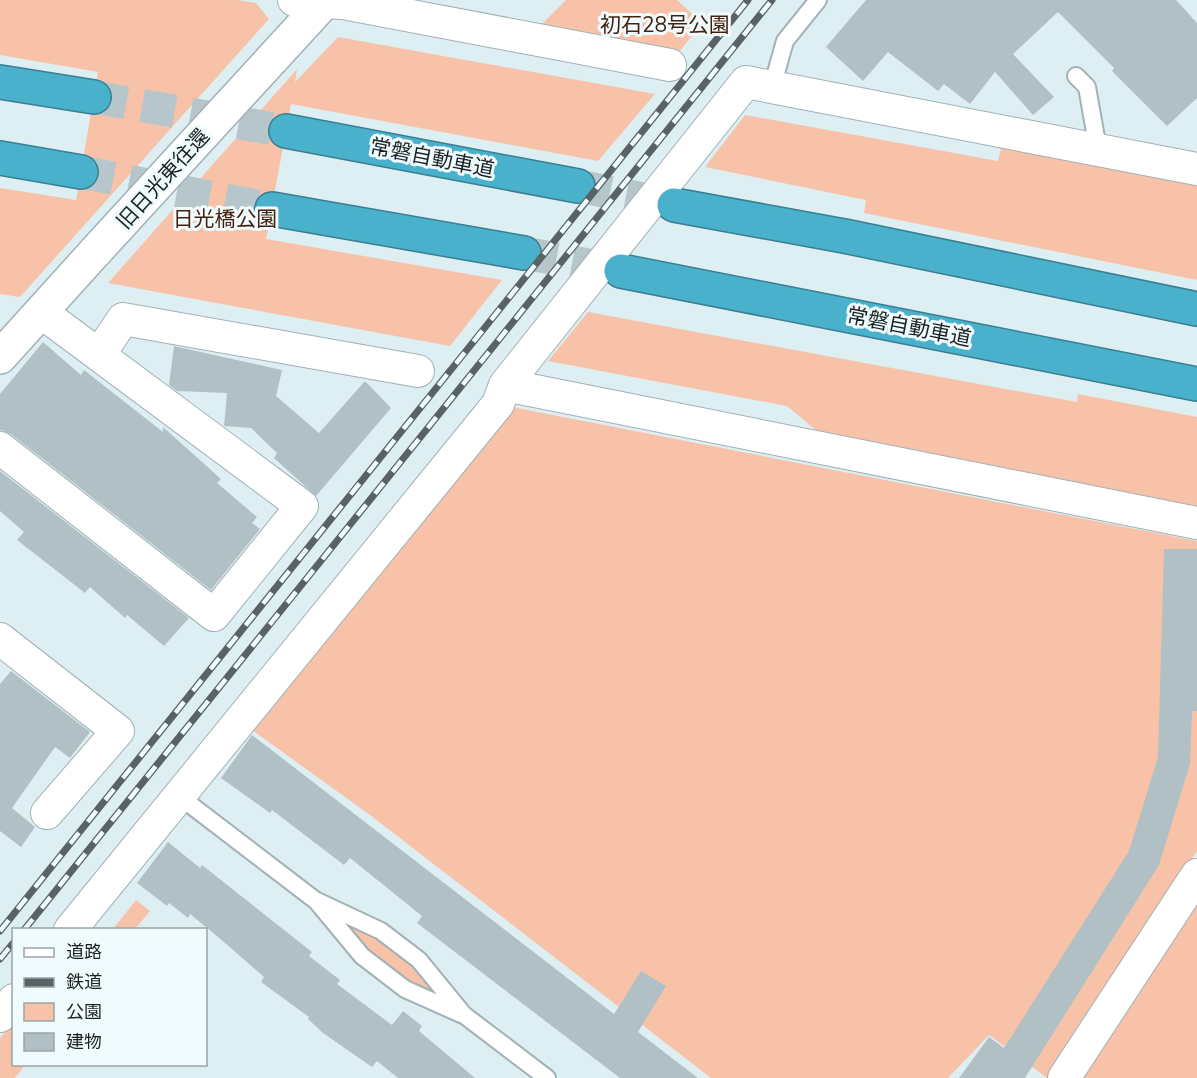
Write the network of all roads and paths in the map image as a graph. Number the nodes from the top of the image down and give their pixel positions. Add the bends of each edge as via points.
1 (818, 0) edge
2 (314, 1) edge
3 (670, 64) dead end
4 (1076, 76) dead end
5 (0, 82) edge
6 (772, 87) junction
7 (94, 97) tunnel mouth
8 (286, 130) tunnel mouth
9 (1098, 149) junction
10 (0, 158) edge
11 (1197, 169) edge
12 (81, 172) tunnel mouth
13 (578, 186) tunnel mouth
14 (674, 205) tunnel mouth
15 (272, 209) tunnel mouth
16 (524, 253) tunnel mouth
17 (621, 271) tunnel mouth
18 (1197, 309) edge
19 (41, 312) junction
20 (99, 355) junction
21 (0, 357) edge
22 (418, 371) dead end
23 (1197, 384) edge
24 (505, 385) junction
25 (0, 448) edge
26 (1197, 523) edge
27 (0, 639) edge
28 (179, 796) junction
29 (47, 813) dead end
30 (1197, 875) edge
31 (315, 900) junction
32 (72, 928) edge
33 (12, 1002) edge
34 (0, 1016) edge
35 (465, 1016) junction
36 (547, 1078) edge
37 (1064, 1078) edge

1 - 6 lane via 785,41
2 - 3 street via 343,3
2 - 19 street, 旧日光東往還, bridge via 273,59
4 - 9 lane via 1087,87
5 - 7 highway
6 - 9 street
6 - 24 street via 746,82
8 - 13 highway, 常磐自動車道
9 - 11 street
10 - 12 highway
14 - 18 highway
15 - 16 highway
17 - 23 highway, 常磐自動車道
19 - 20 street
19 - 21 street, 旧日光東往還
20 - 22 street via 123,319
20 - 25 street via 302,506 214,615
24 - 26 street
24 - 28 street via 498,404
27 - 29 street via 118,731
28 - 31 lane
28 - 32 street
30 - 37 street
31 - 35 lane via 381,931 419,960
31 - 35 lane via 362,957 405,989
33 - 34 street
35 - 36 lane

